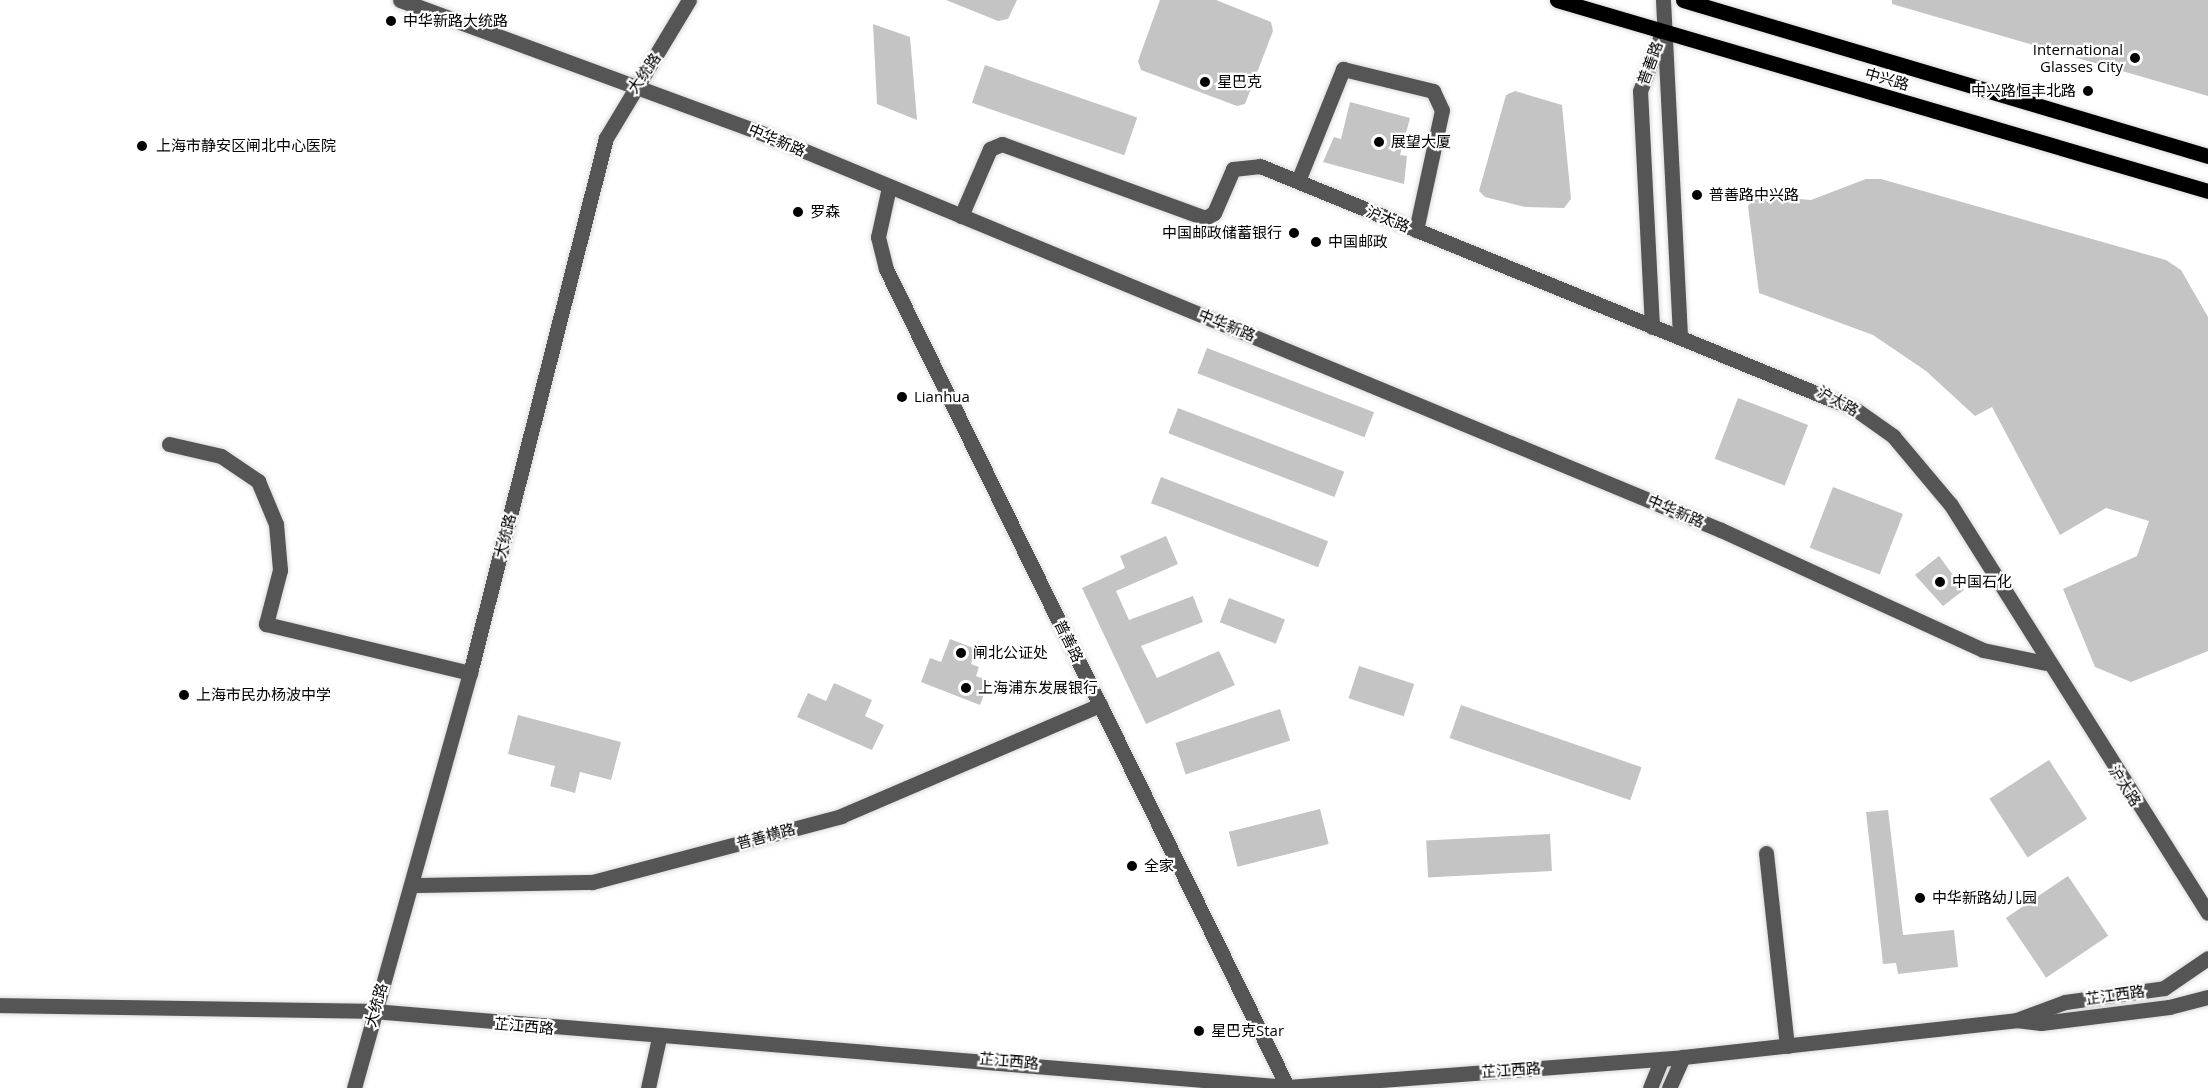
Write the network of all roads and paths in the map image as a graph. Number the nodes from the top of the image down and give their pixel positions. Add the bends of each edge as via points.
1 (400, 0) edge
2 (689, 0) edge
3 (1557, 0) edge
4 (1663, 0) edge
5 (1683, 0) edge
6 (1662, 33) junction
7 (636, 83) junction
8 (2208, 156) edge
9 (1298, 181) junction
10 (889, 187) junction
11 (2208, 190) edge
12 (961, 216) junction
13 (1416, 230) junction
14 (1652, 327) junction
15 (1680, 337) junction
16 (169, 444) dead end
17 (2046, 663) junction
18 (470, 673) junction
19 (1100, 705) junction
20 (1766, 852) dead end
21 (412, 885) junction
22 (2208, 913) edge
23 (2208, 958) edge
24 (2208, 997) edge
25 (0, 1005) edge
26 (373, 1011) junction
27 (2016, 1020) junction
28 (659, 1038) junction
29 (1787, 1047) junction
30 (1683, 1057) junction
31 (1662, 1059) junction
32 (1288, 1087) edge
33 (354, 1088) edge
34 (648, 1088) edge
35 (1650, 1088) edge
36 (1669, 1088) edge

1 - 7 street, 中华新路
2 - 7 street, 大统路
3 - 6 main road, 中兴路
4 - 6 street
5 - 8 main road, 中兴路
6 - 11 main road, 中兴路
6 - 14 street, 普善路 via 1640,91
6 - 15 street, 普善路
7 - 10 street, 中华新路
7 - 18 street, 大统路 via 606,138
9 - 12 street, 沪太路 via 1247,164 1233,169 1214,213 1205,218 1002,144 990,148
9 - 13 street, 沪太路
9 - 13 street via 1343,69 1433,91 1442,110
10 - 12 street, 中华新路
10 - 19 street, 普善路 via 878,237 886,269
12 - 17 street, 中华新路 via 1721,530 1983,650
13 - 14 street, 沪太路
14 - 15 street, 沪太路
15 - 17 street, 沪太路 via 1812,387 1893,436 1951,505
16 - 18 street via 221,456 258,481 276,524 280,570 266,624
17 - 22 street, 沪太路
18 - 21 street, 大统路
19 - 21 street, 普善横路 via 841,816 592,882
19 - 32 street, 普善路
20 - 29 street
21 - 26 street, 大统路
23 - 27 street, 芷江西路 via 2164,988 2065,1002
24 - 27 street, 芷江西路 via 2041,1023
25 - 26 street, 芷江西路
26 - 28 street, 芷江西路
26 - 33 street, 大统路
27 - 29 street, 芷江西路
28 - 32 street, 芷江西路 via 998,1060
28 - 34 street
29 - 30 street, 芷江西路
30 - 31 street, 芷江西路
30 - 36 street
31 - 32 street, 芷江西路
31 - 35 street

